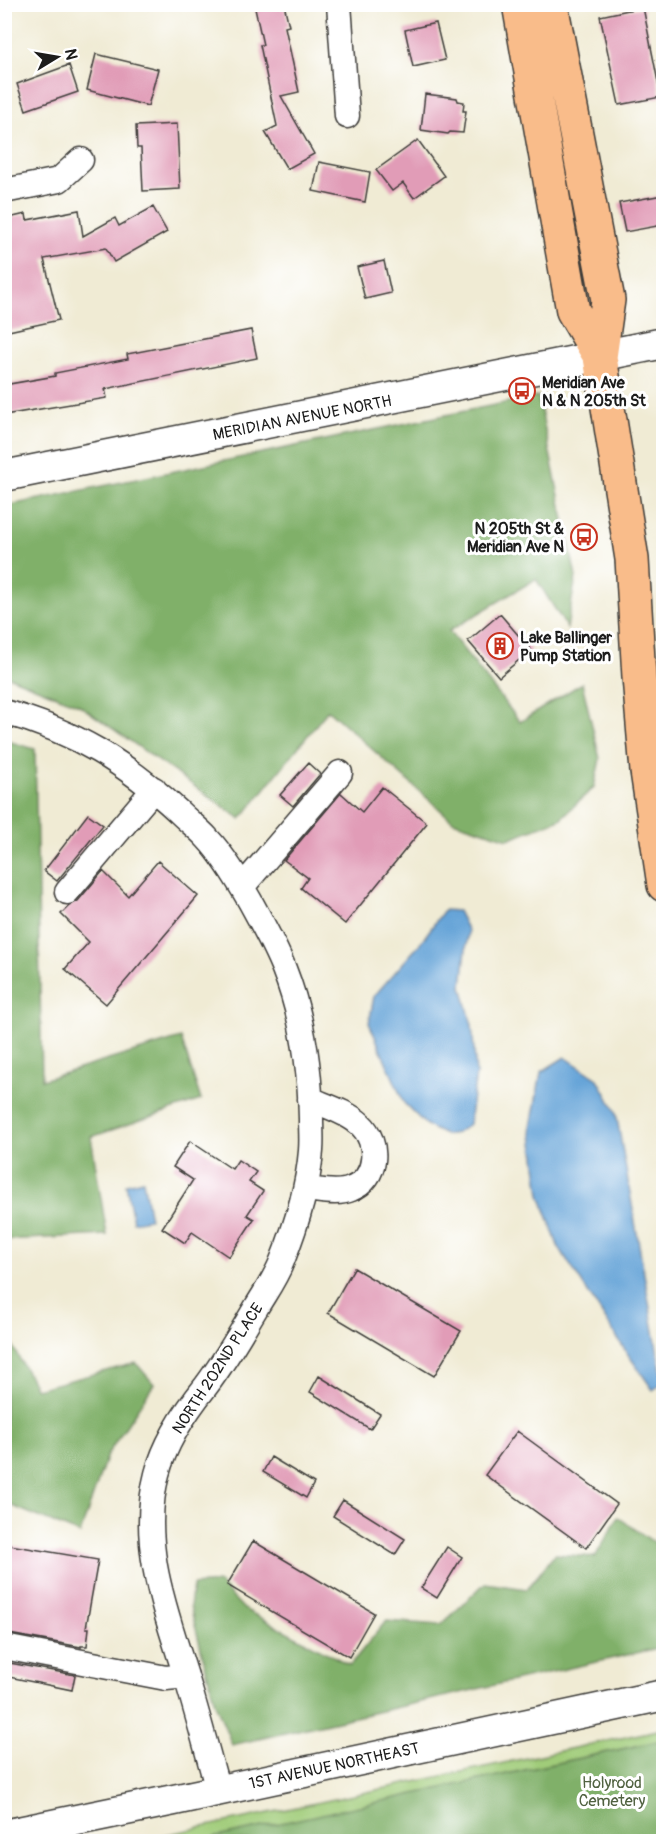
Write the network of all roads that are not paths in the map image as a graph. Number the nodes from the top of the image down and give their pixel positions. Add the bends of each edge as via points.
1 (339, 4) edge
2 (519, 4) edge
3 (550, 4) edge
4 (347, 116) dead end
5 (81, 160) dead end
6 (4, 191) edge
7 (663, 343) edge
8 (600, 357) junction
9 (4, 476) edge
10 (4, 712) edge
11 (340, 772) dead end
12 (154, 789) junction
13 (663, 885) edge
14 (242, 887) junction
15 (67, 892) dead end
16 (310, 1099) junction
17 (305, 1189) junction
18 (4, 1647) edge
19 (186, 1676) junction
20 (663, 1695) edge
21 (218, 1790) junction
22 (4, 1835) edge

1 - 4 street
2 - 8 main road via 573,311
3 - 8 main road via 608,300
5 - 6 street via 59,180
7 - 8 street, MERIDIAN AVENUE NORTH
8 - 9 street, MERIDIAN AVENUE NORTH
8 - 13 main road via 632,559 647,771
10 - 12 street, NORTH 202ND PLACE via 77,738
11 - 14 street
12 - 14 street, NORTH 202ND PLACE via 208,838
12 - 15 street
14 - 16 street, NORTH 202ND PLACE via 285,971 299,1017
16 - 17 street, NORTH 202ND PLACE via 311,1150
16 - 17 street via 359,1122 370,1137 374,1157 366,1178 349,1190
17 - 19 street, NORTH 202ND PLACE via 281,1263 240,1336 175,1431 157,1473 151,1542 167,1617
18 - 19 street via 166,1678
19 - 21 street, NORTH 202ND PLACE
20 - 21 street, 1ST AVENUE NORTHEAST
21 - 22 street, 1ST AVENUE NORTHEAST

